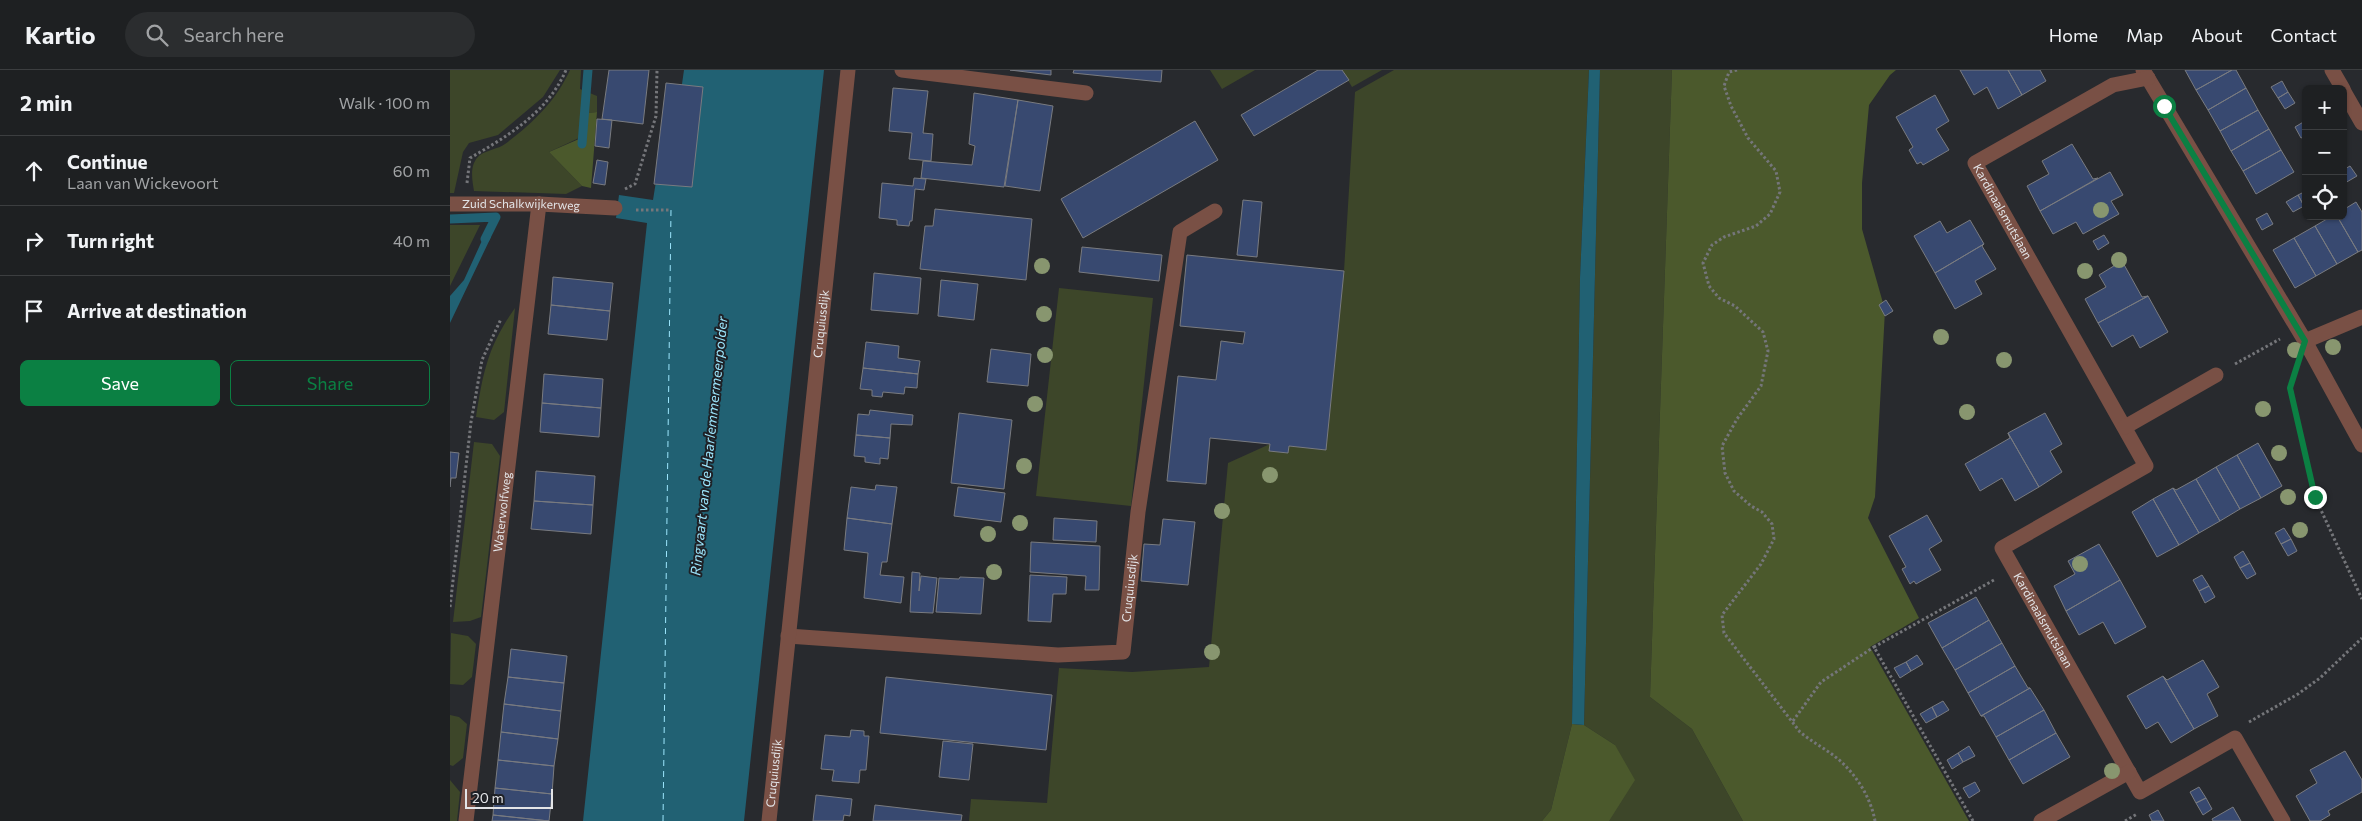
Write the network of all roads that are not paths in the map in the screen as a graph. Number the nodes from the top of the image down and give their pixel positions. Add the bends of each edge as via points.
1 (848, 70) edge
2 (902, 70) edge
3 (2332, 70) edge
4 (2145, 74) edge
5 (2341, 85) edge
6 (1086, 93) dead end
7 (2347, 96) edge
8 (2362, 122) edge
9 (457, 204) edge
10 (539, 204) junction
11 (615, 208) dead end
12 (1215, 211) dead end
13 (2362, 317) edge
14 (2301, 335) junction
15 (2216, 375) road end
16 (2356, 420) edge
17 (2125, 427) junction
18 (2362, 445) edge
19 (788, 636) junction
20 (2129, 772) junction
21 (466, 821) edge
22 (769, 821) edge
23 (2041, 821) edge
24 (2283, 821) edge

1 - 19 street, Cruquiusdijk
2 - 6 street
3 - 5 street
4 - 14 street
4 - 17 street, Kardinaalsmutslaan via 2113,85 1976,163
7 - 8 street
9 - 10 street, Zuid Schalkwijkerweg
10 - 11 street, Zuid Schalkwijkerweg
10 - 21 street, Waterwolfweg
12 - 19 street, Cruquiusdijk via 1180,232 1138,512 1124,652 1058,654
13 - 14 street
14 - 16 street
15 - 17 street
16 - 18 street
17 - 20 street, Kardinaalsmutslaan via 2146,466 2002,548
19 - 22 street, Cruquiusdijk
20 - 23 street
20 - 24 street, Kardinaalsmutslaan via 2140,792 2235,738

